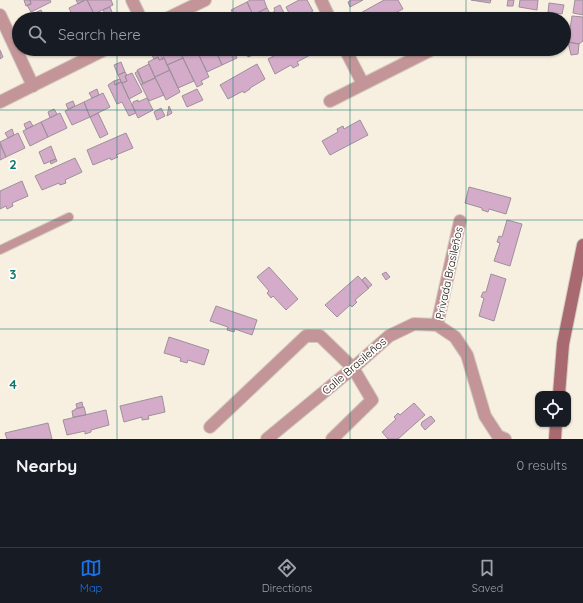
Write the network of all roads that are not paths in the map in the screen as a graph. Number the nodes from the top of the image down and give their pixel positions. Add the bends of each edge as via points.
1 (132, 0) edge
2 (205, 0) edge
3 (321, 0) edge
4 (138, 12) edge
5 (180, 12) edge
6 (327, 12) edge
7 (0, 15) edge
8 (12, 41) edge
9 (19, 56) edge
10 (92, 56) edge
11 (348, 56) edge
12 (419, 56) edge
13 (362, 84) junction
14 (33, 86) junction
15 (330, 101) dead end
16 (0, 102) edge
17 (69, 217) dead end
18 (460, 221) dead end
19 (583, 245) edge
20 (0, 250) edge
21 (437, 326) junction
22 (353, 368) junction
23 (559, 391) edge
24 (556, 427) edge
25 (210, 428) dead end
26 (267, 439) edge
27 (332, 439) edge
28 (505, 439) edge
29 (555, 439) edge

1 - 4 street
2 - 5 street
3 - 6 street
7 - 8 street
9 - 14 street
10 - 14 street
11 - 13 street
12 - 13 street
13 - 15 street
14 - 16 street
17 - 20 lane
18 - 21 street, Privada Brasileños
19 - 23 street via 563,344
21 - 22 street, Calle Brasileños via 414,324 389,336
21 - 28 street, Calle Brasileños via 455,336 467,355 485,416 498,436
22 - 25 street via 320,336 306,336
22 - 26 street, Calle Brasileños
22 - 27 street via 372,400
24 - 29 street

